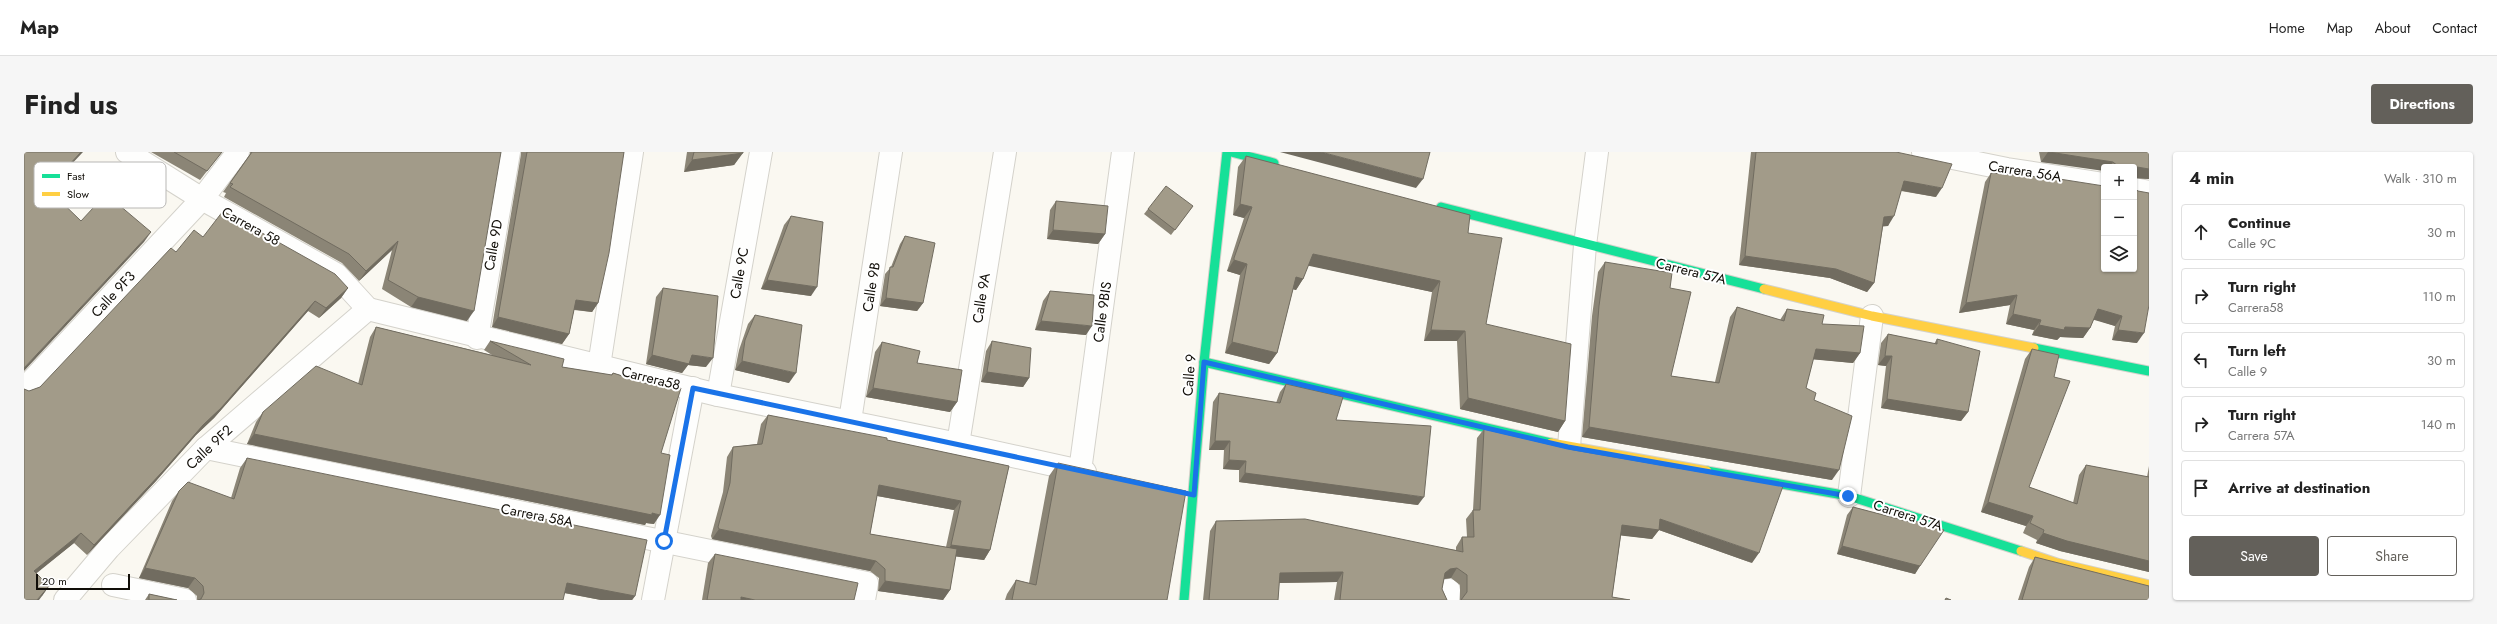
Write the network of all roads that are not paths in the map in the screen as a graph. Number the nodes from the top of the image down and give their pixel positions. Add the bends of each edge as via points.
1 (127, 152) edge
2 (238, 152) edge
3 (509, 152) edge
4 (632, 152) edge
5 (761, 152) edge
6 (891, 152) edge
7 (1005, 152) edge
8 (1123, 152) edge
9 (1227, 152) edge
10 (1231, 152) edge
11 (1597, 152) edge
12 (1923, 152) edge
13 (143, 162) edge
14 (1285, 166) edge
15 (166, 176) edge
16 (2101, 184) edge
17 (2137, 190) edge
18 (2149, 192) edge
19 (202, 198) junction
20 (1431, 205) edge
21 (1585, 245) junction
22 (368, 309) junction
23 (1872, 316) junction
24 (477, 338) junction
25 (1204, 362) junction
26 (599, 366) junction
27 (2149, 371) edge
28 (693, 388) junction
29 (24, 389) edge
30 (718, 395) junction
31 (850, 421) junction
32 (958, 444) junction
33 (1568, 447) junction
34 (206, 448) junction
35 (1080, 471) junction
36 (1103, 476) edge
37 (1171, 491) edge
38 (1194, 495) junction
39 (1848, 496) junction
40 (664, 541) junction
41 (109, 548) junction
42 (2149, 585) edge
43 (865, 591) edge
44 (113, 593) edge
45 (65, 600) edge
46 (185, 600) edge
47 (653, 600) edge
48 (1184, 600) edge

1 - 13 street, Carrera 58
2 - 19 street, Calle 9F3
3 - 24 street, Calle 9D
4 - 26 street
5 - 30 street, Calle 9C
6 - 31 street, Calle 9B
7 - 32 street, Calle 9A
8 - 35 street, Calle 9BIS
9 - 25 street, Calle 9
10 - 14 street
11 - 21 street
12 - 16 street, Carrera 56A via 2007,169
15 - 19 street, Carrera 58
17 - 18 street
19 - 22 street, Carrera 58 via 336,274
19 - 29 street, Calle 9F3
20 - 21 street, Carrera 57A
21 - 23 street, Carrera 57A
21 - 33 street
22 - 24 street, Carrera58
22 - 34 street, Calle 9F2
23 - 27 street, Carrera 57A
23 - 39 street
24 - 26 street, Carrera58
25 - 33 street, Carrera 57A
25 - 38 street, Calle 9
26 - 28 street, Carrera58
28 - 30 street, Carrera58
28 - 40 street
30 - 31 street, Carrera58
31 - 32 street, Carrera58
32 - 35 street, Carrera58
33 - 39 street, Carrera 57A
34 - 40 street, Carrera 58A
34 - 41 street, Calle 9F2
35 - 36 street, Carrera58
37 - 38 street
38 - 48 street, Calle 9
39 - 42 street, Carrera 57A via 2057,562
40 - 43 street, Carrera 58A
40 - 47 street
41 - 44 street
41 - 45 street, Calle 9F2
44 - 46 street

